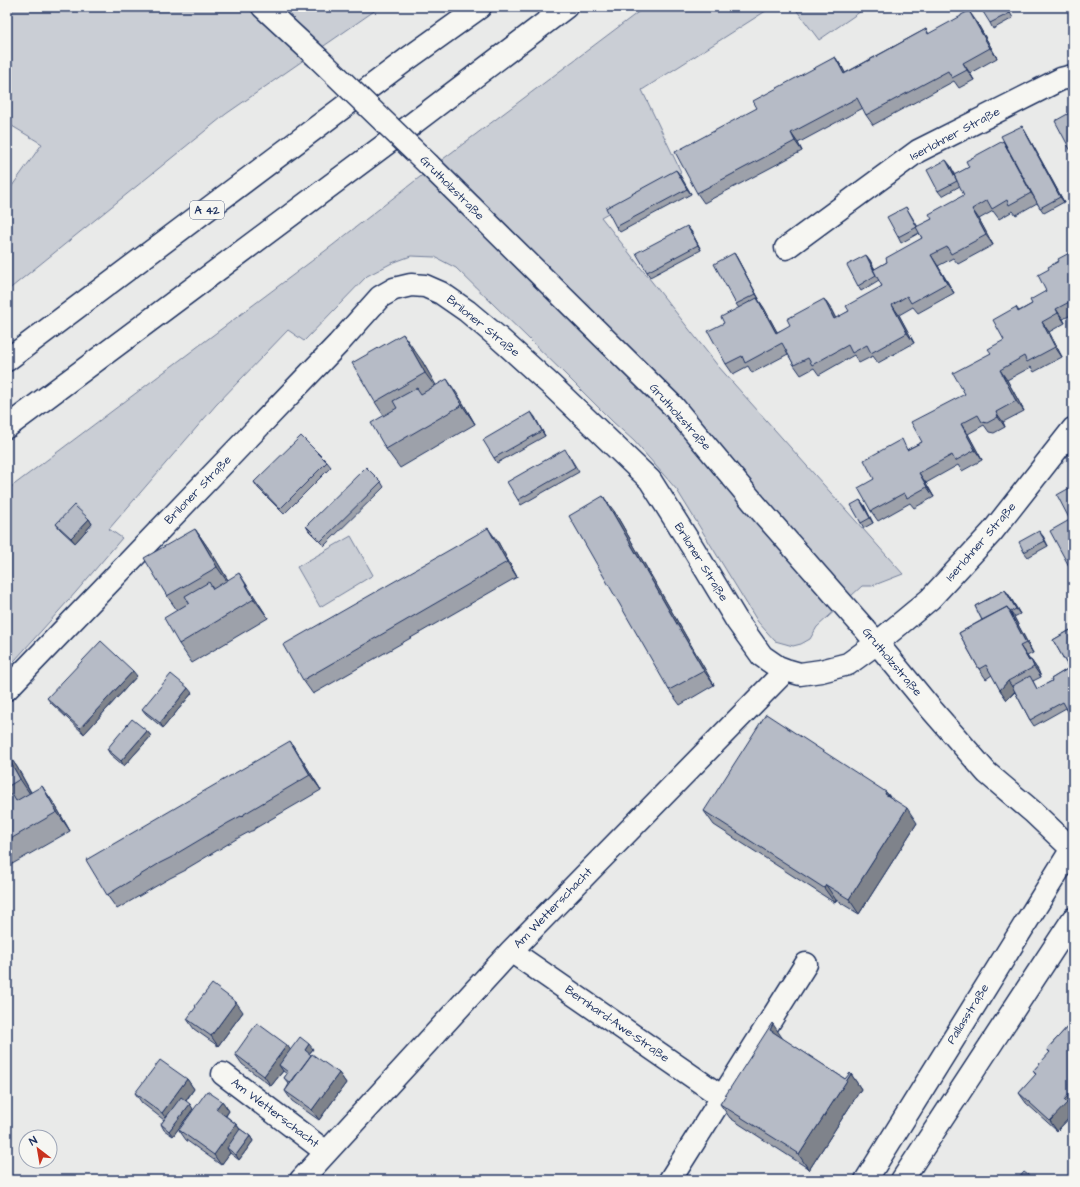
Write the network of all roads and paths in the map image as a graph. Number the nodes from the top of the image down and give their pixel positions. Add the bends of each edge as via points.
1 (264, 7) edge
2 (480, 7) edge
3 (566, 7) edge
4 (1073, 76) edge
5 (786, 248) dead end
6 (7, 360) edge
7 (7, 427) edge
8 (1073, 430) edge
9 (877, 643) junction
10 (786, 670) junction
11 (7, 689) edge
12 (1073, 848) edge
13 (1073, 919) edge
14 (511, 951) junction
15 (806, 964) dead end
16 (223, 1074) dead end
17 (722, 1097) junction
18 (326, 1152) junction
19 (301, 1180) edge
20 (670, 1180) edge
21 (866, 1180) edge
22 (902, 1180) edge

1 - 9 main road, Grutholzstraße, bridge via 429,165 673,406
2 - 6 main road, A 42
3 - 7 main road
4 - 5 main road, Iserlohner Straße via 1060,79 918,151
8 - 9 main road, Iserlohner Straße via 992,532 961,566 930,599
9 - 10 main road, Briloner Straße via 848,664 821,672 800,674
9 - 12 main road, Grutholzstraße via 987,773
10 - 11 main road, Briloner Straße via 762,656 650,480 552,386 467,311 441,293 425,286 411,285 394,289 380,297
10 - 14 main road, Am Wetterschacht
12 - 21 main road, Pallasstraße
13 - 22 main road
14 - 17 main road, Bernhard-Awe-Straße
14 - 18 main road, Am Wetterschacht
15 - 17 main road
16 - 18 main road, Am Wetterschacht
17 - 20 main road
18 - 19 main road, Am Wetterschacht

